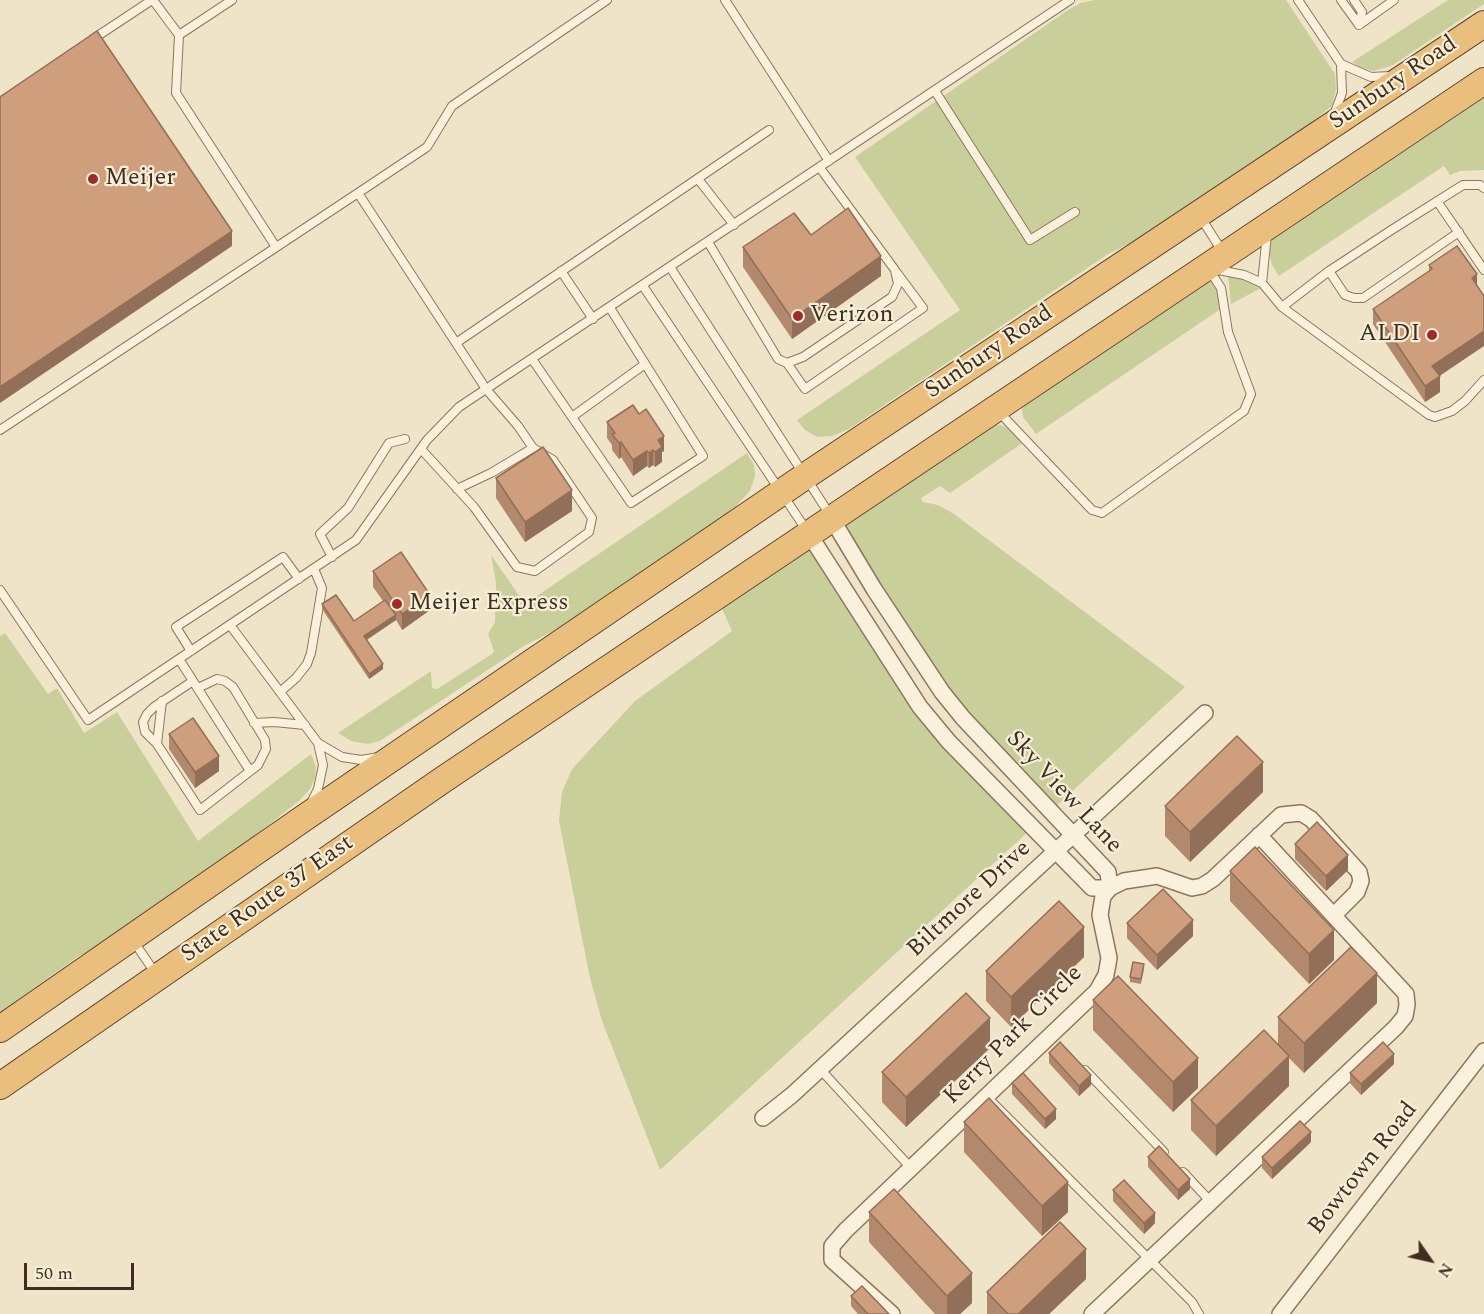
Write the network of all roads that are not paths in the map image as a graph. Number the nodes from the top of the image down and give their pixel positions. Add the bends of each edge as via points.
1 (152, 0) edge
2 (232, 0) edge
3 (608, 0) edge
4 (725, 0) edge
5 (1070, 0) edge
6 (1298, 0) edge
7 (1341, 0) edge
8 (1354, 0) edge
9 (1394, 0) edge
10 (1484, 24) edge
11 (1359, 25) junction
12 (179, 35) junction
13 (86, 45) edge
14 (1341, 64) junction
15 (1408, 75) junction
16 (1484, 81) edge
17 (935, 91) junction
18 (1330, 127) junction
19 (769, 130) dead end
20 (829, 161) junction
21 (820, 168) junction
22 (698, 178) junction
23 (1484, 188) edge
24 (358, 193) junction
25 (1437, 201) junction
26 (1075, 212) dead end
27 (1198, 214) junction
28 (734, 225) junction
29 (1268, 226) junction
30 (1459, 232) junction
31 (708, 242) junction
32 (276, 247) junction
33 (1216, 261) junction
34 (670, 267) junction
35 (895, 270) junction
36 (1484, 270) edge
37 (561, 271) junction
38 (1329, 271) junction
39 (1262, 283) junction
40 (643, 286) junction
41 (1282, 307) junction
42 (610, 308) junction
43 (593, 319) junction
44 (456, 343) junction
45 (532, 359) junction
46 (787, 363) junction
47 (645, 364) junction
48 (1484, 380) edge
49 (486, 389) junction
50 (997, 409) junction
51 (572, 417) junction
52 (0, 430) edge
53 (405, 439) dead end
54 (533, 448) junction
55 (421, 449) junction
56 (804, 477) junction
57 (457, 489) junction
58 (782, 493) junction
59 (832, 519) junction
60 (809, 534) junction
61 (332, 557) junction
62 (314, 569) junction
63 (299, 579) junction
64 (0, 591) edge
65 (230, 625) junction
66 (191, 651) junction
67 (179, 658) junction
68 (196, 685) junction
69 (497, 686) joint
70 (280, 692) junction
71 (162, 701) junction
72 (1205, 713) dead end
73 (537, 716) joint
74 (254, 723) junction
75 (305, 725) junction
76 (318, 743) junction
77 (157, 744) junction
78 (398, 754) junction
79 (250, 771) junction
80 (304, 818) junction
81 (1073, 835) junction
82 (1259, 835) junction
83 (1056, 851) junction
84 (1110, 888) junction
85 (1334, 915) junction
86 (132, 939) junction
87 (158, 976) junction
88 (0, 1029) edge
89 (1484, 1051) edge
90 (1075, 1059) edge
91 (820, 1069) junction
92 (0, 1086) edge
93 (986, 1096) junction
94 (763, 1118) dead end
95 (1170, 1159) edge
96 (1178, 1167) edge
97 (911, 1168) junction
98 (1210, 1201) junction
99 (1149, 1259) junction
100 (892, 1314) edge
101 (1092, 1314) edge
102 (1199, 1314) edge
103 (1280, 1314) edge

1 - 12 lane
1 - 13 lane
2 - 12 lane
3 - 24 lane via 452,106 428,147
4 - 20 lane
5 - 17 lane
6 - 14 lane
7 - 11 lane
8 - 11 lane via 1362,12
9 - 11 lane
10 - 15 highway, Sunbury Road
12 - 32 lane via 176,93
14 - 15 lane via 1371,78
14 - 18 lane via 1342,93
15 - 18 highway, Sunbury Road
16 - 29 highway, Sunbury Road
17 - 20 lane
17 - 26 lane via 1030,240
18 - 27 highway, Sunbury Road
19 - 22 lane
20 - 21 lane
21 - 28 lane
21 - 35 lane
22 - 28 lane
22 - 37 lane
23 - 25 lane via 1463,185
24 - 32 lane
24 - 44 lane
25 - 30 lane
25 - 38 lane
27 - 33 lane
27 - 56 highway, Sunbury Road
28 - 31 lane
29 - 33 highway, Sunbury Road
29 - 39 lane
30 - 36 lane
30 - 38 lane via 1364,298 1346,295
31 - 34 lane
31 - 46 lane via 778,359
32 - 52 lane
33 - 39 lane
33 - 50 highway, Sunbury Road
33 - 50 lane via 1228,332 1251,394 1244,411 1102,513 1092,510
34 - 40 lane
34 - 56 lane
35 - 46 lane via 898,284 892,297 803,357
35 - 46 lane via 923,308 805,389
37 - 43 lane
37 - 44 lane
38 - 41 lane
39 - 41 lane
40 - 42 lane
40 - 58 lane
41 - 48 lane via 1428,415 1435,417 1452,411
42 - 43 lane
42 - 47 lane
43 - 45 lane
44 - 49 lane
45 - 49 lane
45 - 51 lane
47 - 51 lane
47 - 51 lane via 703,456 631,502
49 - 54 lane
49 - 55 lane via 459,407
50 - 59 highway, Sunbury Road
53 - 61 lane via 389,443 348,508 320,534
54 - 57 lane
54 - 57 lane via 554,460 592,518 589,532 535,571 517,567
55 - 57 lane
55 - 61 lane via 356,540
56 - 58 highway, Sunbury Road
56 - 59 lane
58 - 60 lane
58 - 69 highway, Sunbury Road
59 - 60 highway, Sunbury Road
59 - 81 street, Sky View Lane via 942,692
60 - 73 highway, Sunbury Road
60 - 83 street, Sky View Lane via 920,707
61 - 62 lane
62 - 63 lane
62 - 70 lane via 322,588 311,653 296,678
63 - 65 lane
63 - 66 lane via 283,556 185,621 176,627
64 - 67 lane via 88,720
65 - 66 lane
65 - 70 lane
66 - 67 lane
67 - 68 lane
68 - 71 lane
68 - 74 lane via 217,679 225,681 233,687
68 - 79 lane
69 - 78 highway, State Route 37 East
70 - 75 lane
71 - 77 lane
71 - 77 lane via 143,722 145,732
72 - 81 street, Biltmore Drive
73 - 87 highway, State Route 37 East
74 - 75 lane
74 - 79 lane via 266,749
75 - 76 lane
76 - 78 lane via 342,756 361,760
76 - 80 lane via 323,765 318,789
77 - 79 lane via 200,810
78 - 80 highway, State Route 37 East
80 - 86 highway, State Route 37 East
81 - 83 street, Biltmore Drive
81 - 84 street, Sky View Lane via 1108,872
82 - 84 street via 1202,886 1192,888 1157,876 1124,881
82 - 85 street
82 - 85 street via 1281,815 1301,813 1311,819 1359,872 1357,892
83 - 84 street, Sky View Lane via 1092,888
83 - 91 street, Biltmore Drive
84 - 93 street, Kerry Park Circle via 1103,896 1100,915 1108,958 1106,975 1097,991 1055,1038
85 - 98 street via 1406,994 1405,1016
86 - 87 lane
86 - 88 highway, State Route 37 East
87 - 92 highway, State Route 37 East
89 - 103 street, Bowtown Road
90 - 95 lane
91 - 94 street, Biltmore Drive
91 - 97 lane
93 - 97 street, Kerry Park Circle
93 - 99 lane
96 - 98 lane
97 - 100 street, Kerry Park Circle via 832,1246 832,1260
98 - 99 street
99 - 101 street
99 - 102 lane

